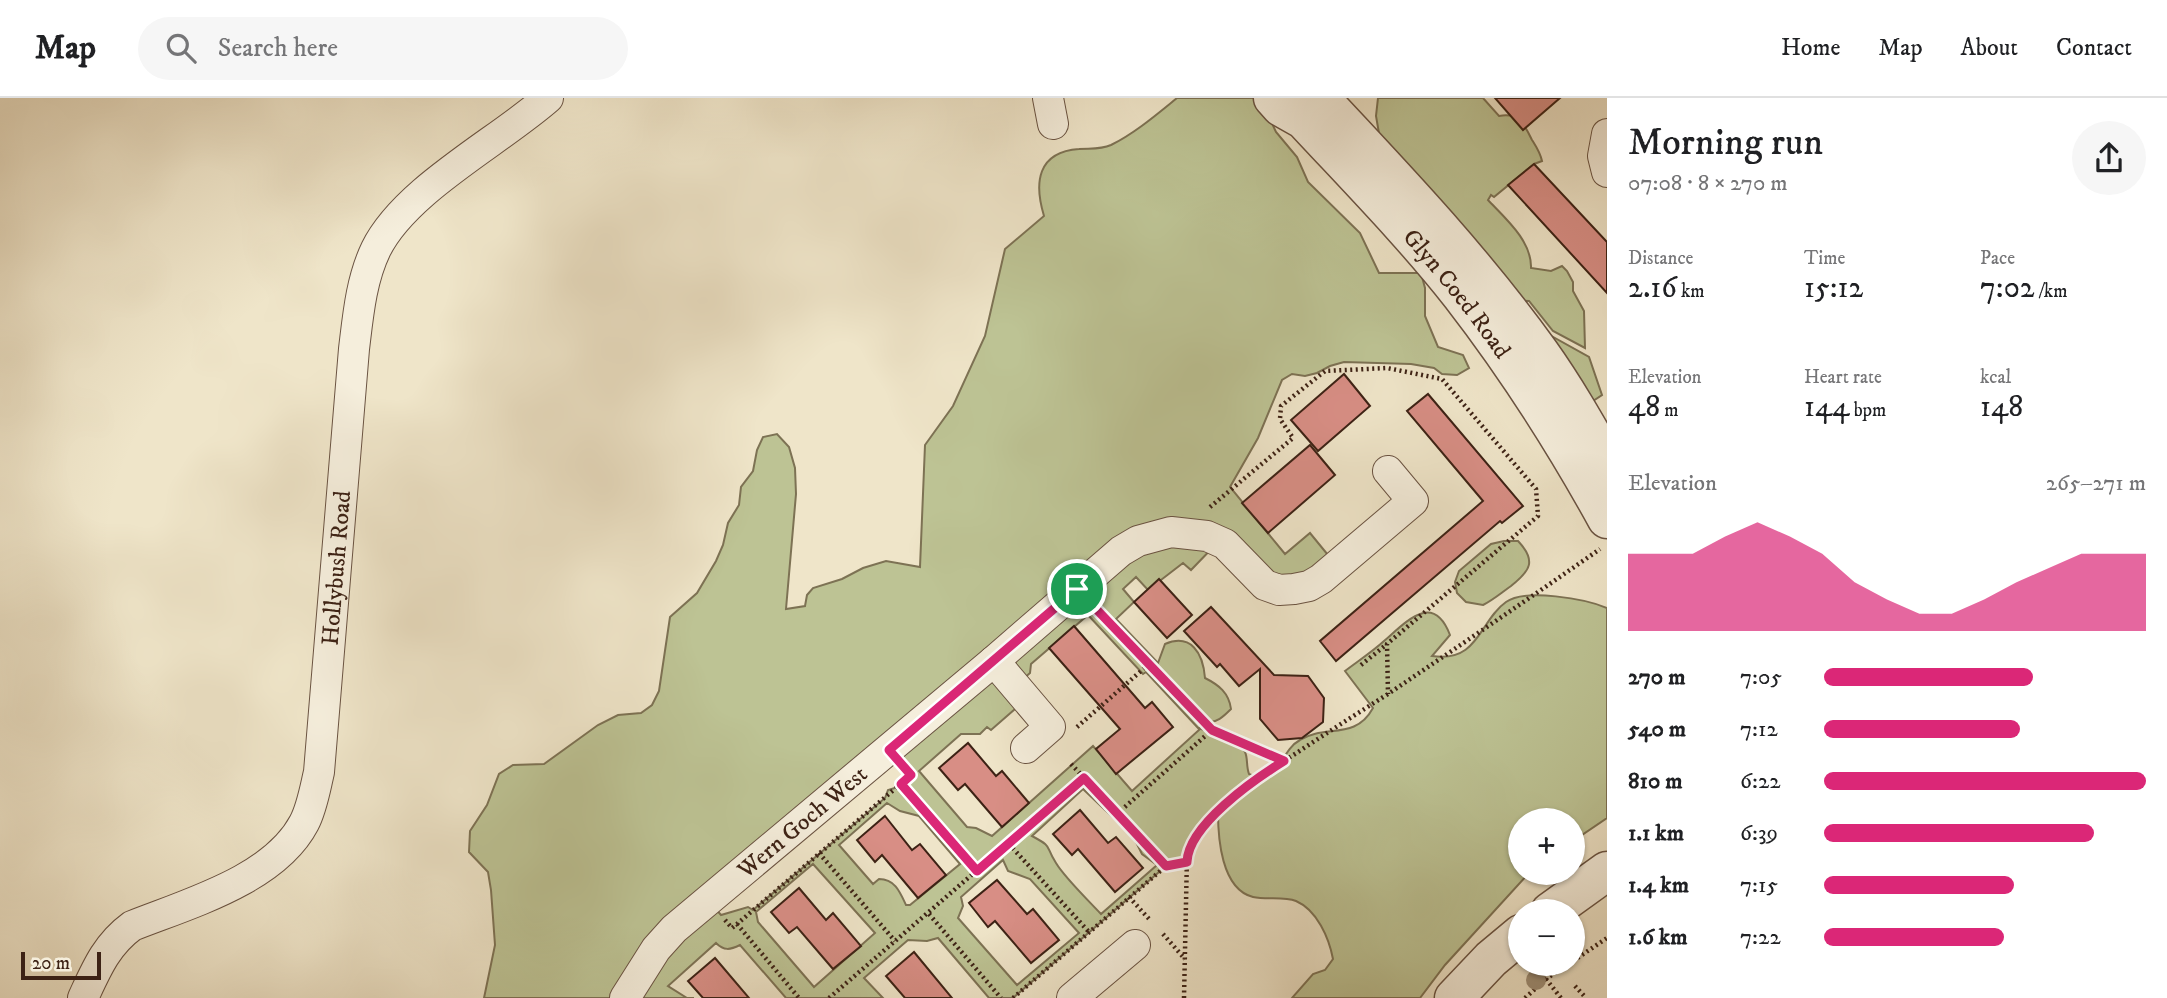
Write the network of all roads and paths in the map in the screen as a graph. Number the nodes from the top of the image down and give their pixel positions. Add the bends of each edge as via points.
1 (548, 98) edge
2 (1273, 98) edge
3 (1329, 111) edge
4 (1607, 134) edge
5 (1607, 172) edge
6 (1607, 463) edge
7 (1388, 471) dead end
8 (1203, 513) dead end
9 (1605, 533) edge
10 (1077, 589) junction
11 (1387, 644) junction
12 (994, 661) junction
13 (1149, 664) junction
14 (1361, 666) dead end
15 (1388, 694) junction
16 (1076, 727) dead end
17 (1212, 730) junction
18 (1026, 748) dead end
19 (889, 750) junction
20 (1284, 761) junction
21 (1071, 764) dead end
22 (1084, 778) junction
23 (901, 784) junction
24 (1118, 813) junction
25 (1009, 844) junction
26 (820, 853) junction
27 (1187, 862) junction
28 (1166, 866) junction
29 (977, 871) junction
30 (1607, 871) edge
31 (1568, 899) edge
32 (709, 901) junction
33 (929, 913) junction
34 (737, 924) junction
35 (1089, 932) junction
36 (1607, 938) edge
37 (895, 941) junction
38 (1135, 944) dead end
39 (1508, 945) edge
40 (1585, 953) edge
41 (1550, 976) edge
42 (1546, 979) junction
43 (1575, 986) dead end
44 (83, 998) edge
45 (625, 998) edge
46 (799, 998) edge
47 (829, 998) edge
48 (1001, 998) edge
49 (1013, 998) edge
50 (1072, 998) edge
51 (1184, 998) edge
52 (1454, 998) edge
53 (1525, 998) edge
54 (1560, 998) edge
55 (1586, 998) edge

1 - 44 street, Hollybush Road via 400,214 372,261 354,349 318,772 304,824 289,845 242,880 132,926 105,953
2 - 3 street, Glyn Coed Road via 1281,107
3 - 6 street, Glyn Coed Road via 1416,200 1507,310 1555,376
3 - 9 street, Glyn Coed Road via 1528,387
4 - 5 street via 1603,156
7 - 10 street, Wern Goch West via 1413,501 1309,586 1279,590 1255,576 1225,544 1171,532 1129,546
8 - 11 path via 1293,438 1280,419 1281,406 1325,370 1387,368 1442,379 1536,489 1538,516
9 - 15 path
10 - 12 street, Wern Goch West
10 - 13 path
11 - 14 path
11 - 15 path
12 - 18 street via 1050,727
12 - 19 street, Wern Goch West
13 - 16 path
13 - 17 path
15 - 20 path
17 - 20 path
17 - 24 path
19 - 23 path via 911,775
19 - 32 street, Wern Goch West
20 - 27 path via 1233,796 1209,820 1193,842
21 - 22 path
22 - 24 path
22 - 25 path
23 - 26 path
23 - 29 path
24 - 28 path
25 - 29 path
25 - 35 path
26 - 34 path
26 - 37 path
27 - 28 path
27 - 51 path
28 - 35 path
29 - 33 path
30 - 31 street
32 - 34 path via 732,928
32 - 45 street, Wern Goch West via 656,949
33 - 37 path
33 - 48 path
34 - 46 path
35 - 49 path
36 - 40 path
37 - 47 path
38 - 50 street
39 - 52 street
41 - 42 path
42 - 53 path
42 - 54 path
43 - 55 path

